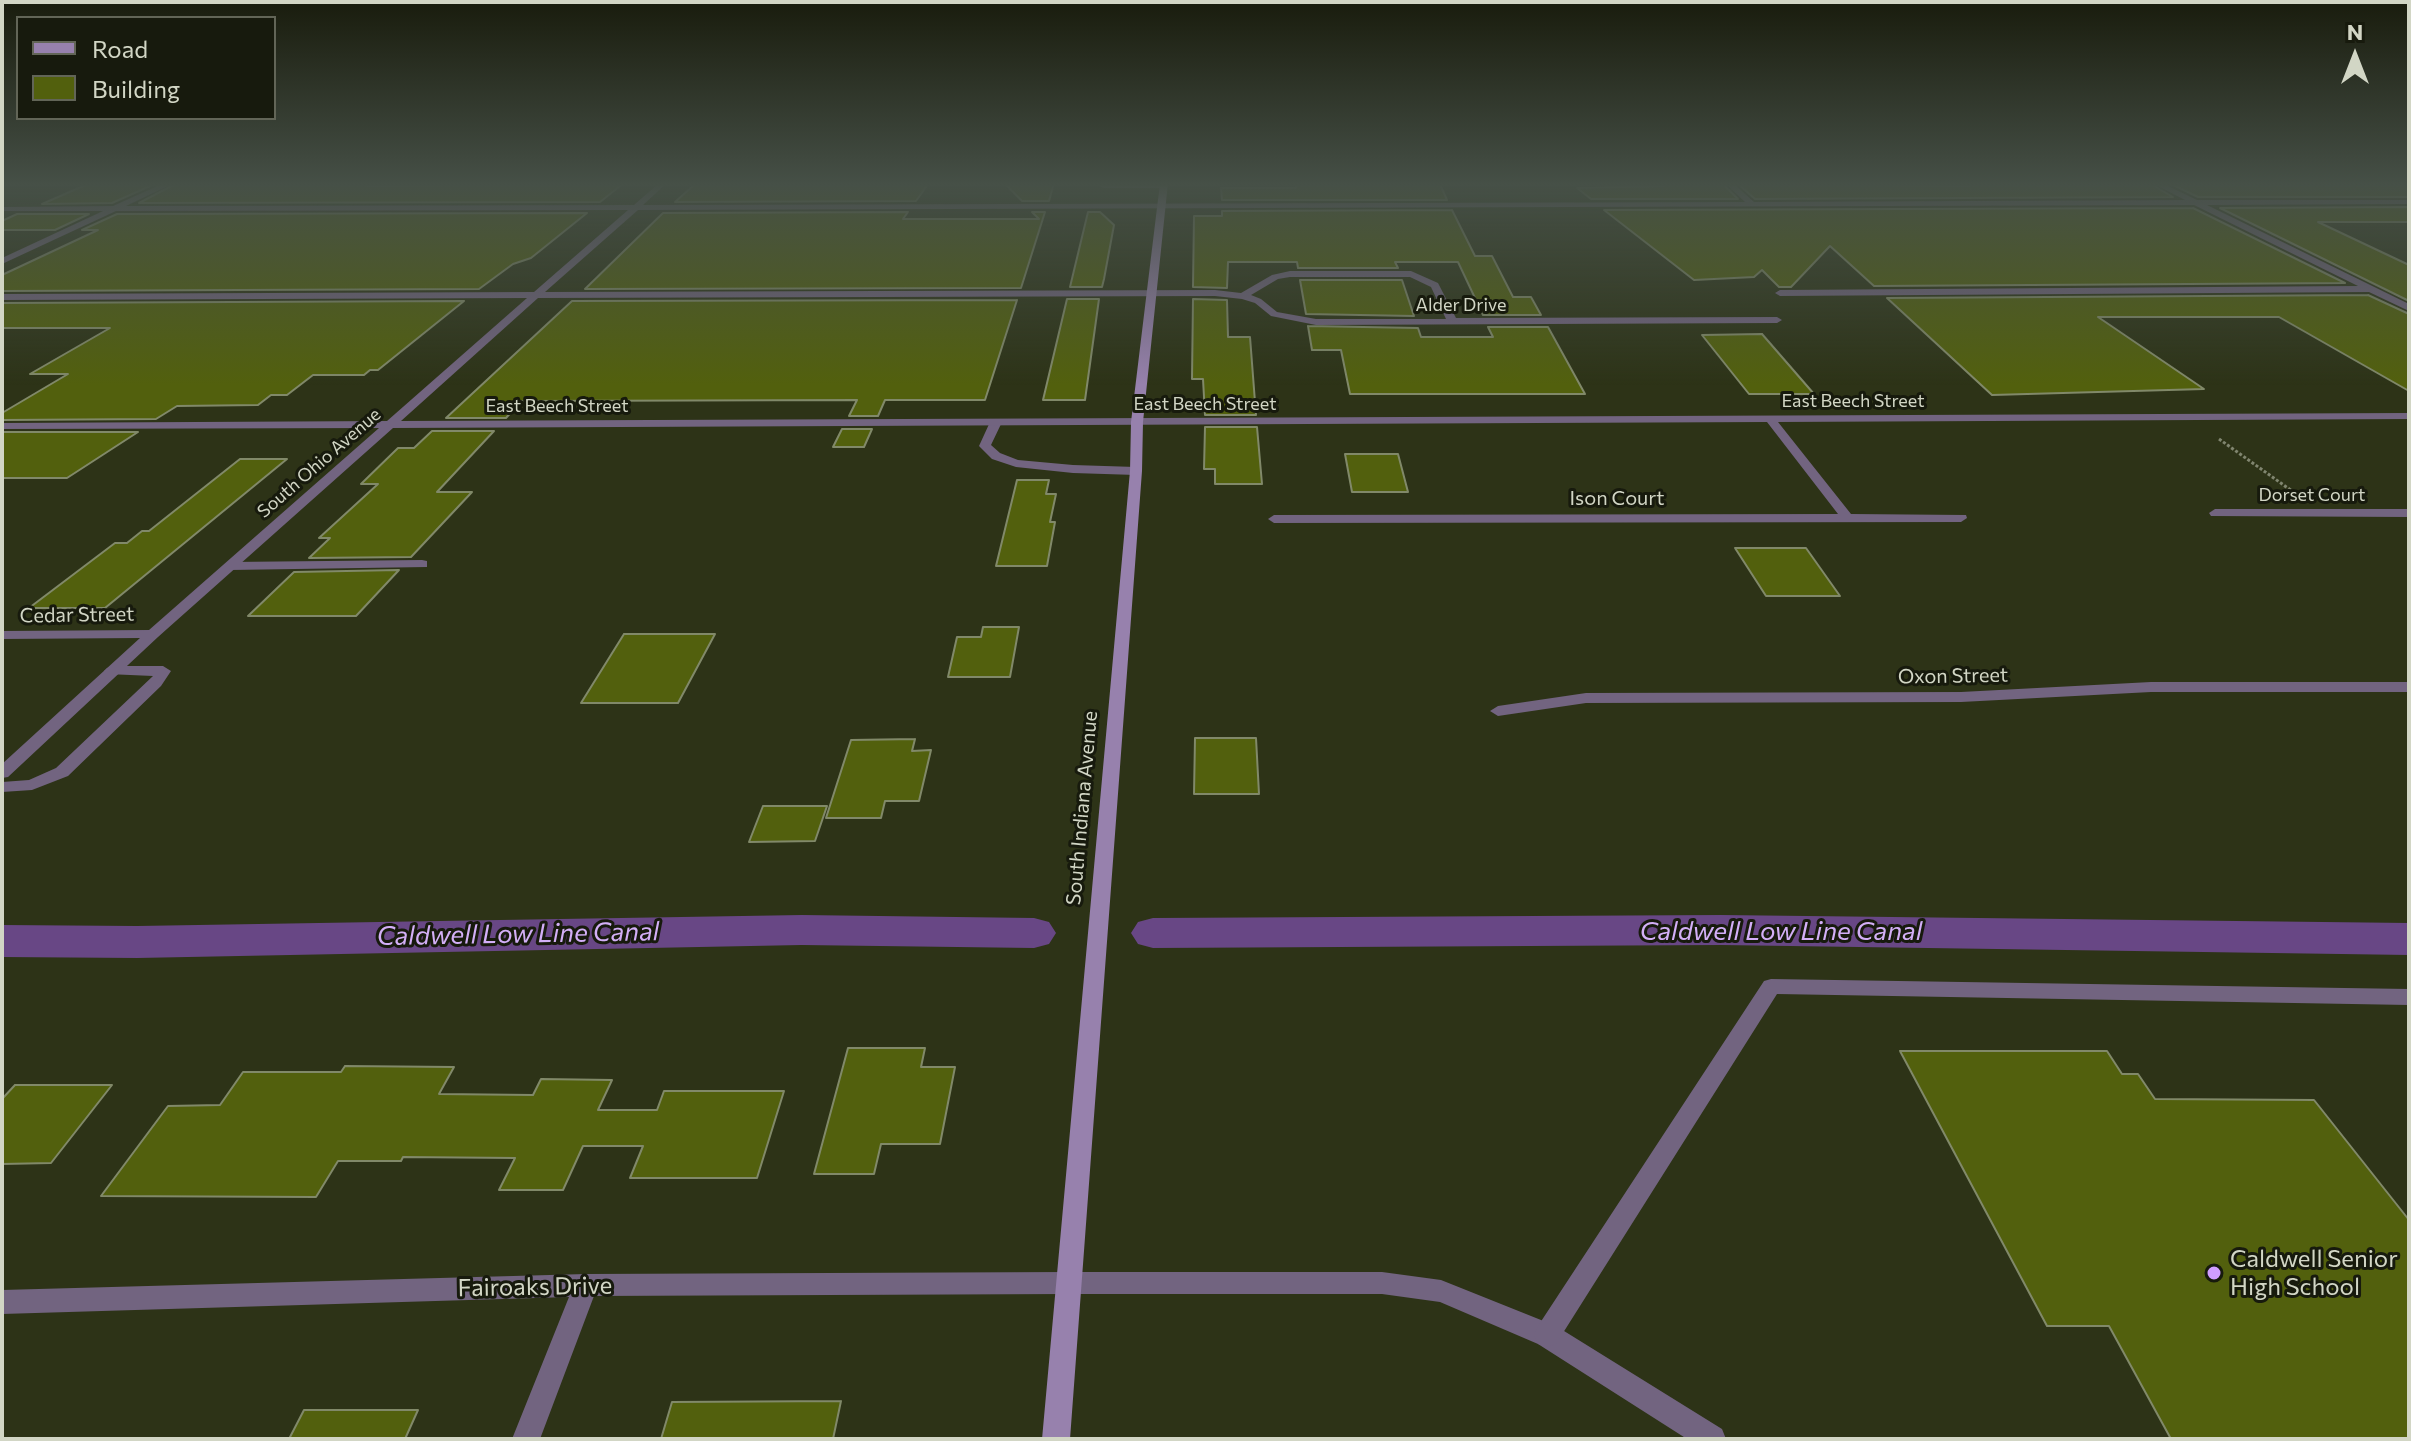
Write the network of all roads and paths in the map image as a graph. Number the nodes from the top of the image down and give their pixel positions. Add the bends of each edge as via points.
1 (25, 250) edge
2 (587, 250) edge
3 (1157, 250) edge
4 (2292, 250) edge
5 (2, 261) edge
6 (2371, 289) junction
7 (1151, 292) junction
8 (1780, 293) dead end
9 (536, 295) junction
10 (1243, 296) junction
11 (2, 297) edge
12 (2409, 308) edge
13 (1777, 320) dead end
14 (1452, 321) junction
15 (2409, 416) edge
16 (2189, 417) junction
17 (1770, 419) junction
18 (996, 422) junction
19 (1137, 422) junction
20 (389, 425) junction
21 (2, 426) edge
22 (1136, 471) junction
23 (2215, 513) dead end
24 (2322, 513) junction
25 (2409, 513) edge
26 (1847, 518) junction
27 (1961, 518) dead end
28 (1274, 519) dead end
29 (422, 564) dead end
30 (230, 566) junction
31 (153, 634) junction
32 (2, 635) edge
33 (112, 671) junction
34 (2409, 687) edge
35 (1498, 711) dead end
36 (2, 773) edge
37 (2, 787) edge
38 (2409, 997) edge
39 (1068, 1283) junction
40 (586, 1285) junction
41 (2, 1302) edge
42 (1547, 1335) junction
43 (526, 1439) edge
44 (1056, 1439) edge
45 (1712, 1439) edge

1 - 5 street
2 - 9 street, South Ohio Avenue
3 - 7 main road, South Indiana Avenue
4 - 6 street
6 - 8 street
6 - 12 street
7 - 9 street, Alder Drive
7 - 10 street, Alder Drive
7 - 19 main road, South Indiana Avenue
9 - 11 street, Alder Drive
9 - 20 street, South Ohio Avenue
10 - 14 street, Alder Drive via 1294,320
10 - 14 street via 1290,274 1411,274 1435,285
13 - 14 street, Alder Drive
15 - 16 street, East Beech Street
16 - 17 street, East Beech Street
16 - 24 path
17 - 19 street, East Beech Street
17 - 26 street
18 - 19 street, East Beech Street
18 - 20 street, East Beech Street
18 - 22 street via 985,446 996,456 1016,463
19 - 22 main road, South Indiana Avenue
20 - 21 street, East Beech Street
20 - 30 street, South Ohio Avenue
22 - 39 main road, South Indiana Avenue
23 - 24 street, Dorset Court
24 - 25 street, Dorset Court
26 - 27 street, Ison Court
26 - 28 street, Ison Court
29 - 30 street
30 - 31 street, South Ohio Avenue
31 - 32 street, Cedar Street
31 - 33 street, South Ohio Avenue
33 - 36 street, South Ohio Avenue
33 - 37 street via 163,671 62,772 32,785
34 - 35 street, Oxon Street via 2151,687 1961,697 1586,698
38 - 42 street via 1771,986
39 - 40 street, Fairoaks Drive
39 - 42 street, Fairoaks Drive via 1382,1283 1441,1291
39 - 44 main road, South Indiana Avenue
40 - 41 street, Fairoaks Drive
40 - 43 street
42 - 45 street, Fairoaks Drive

